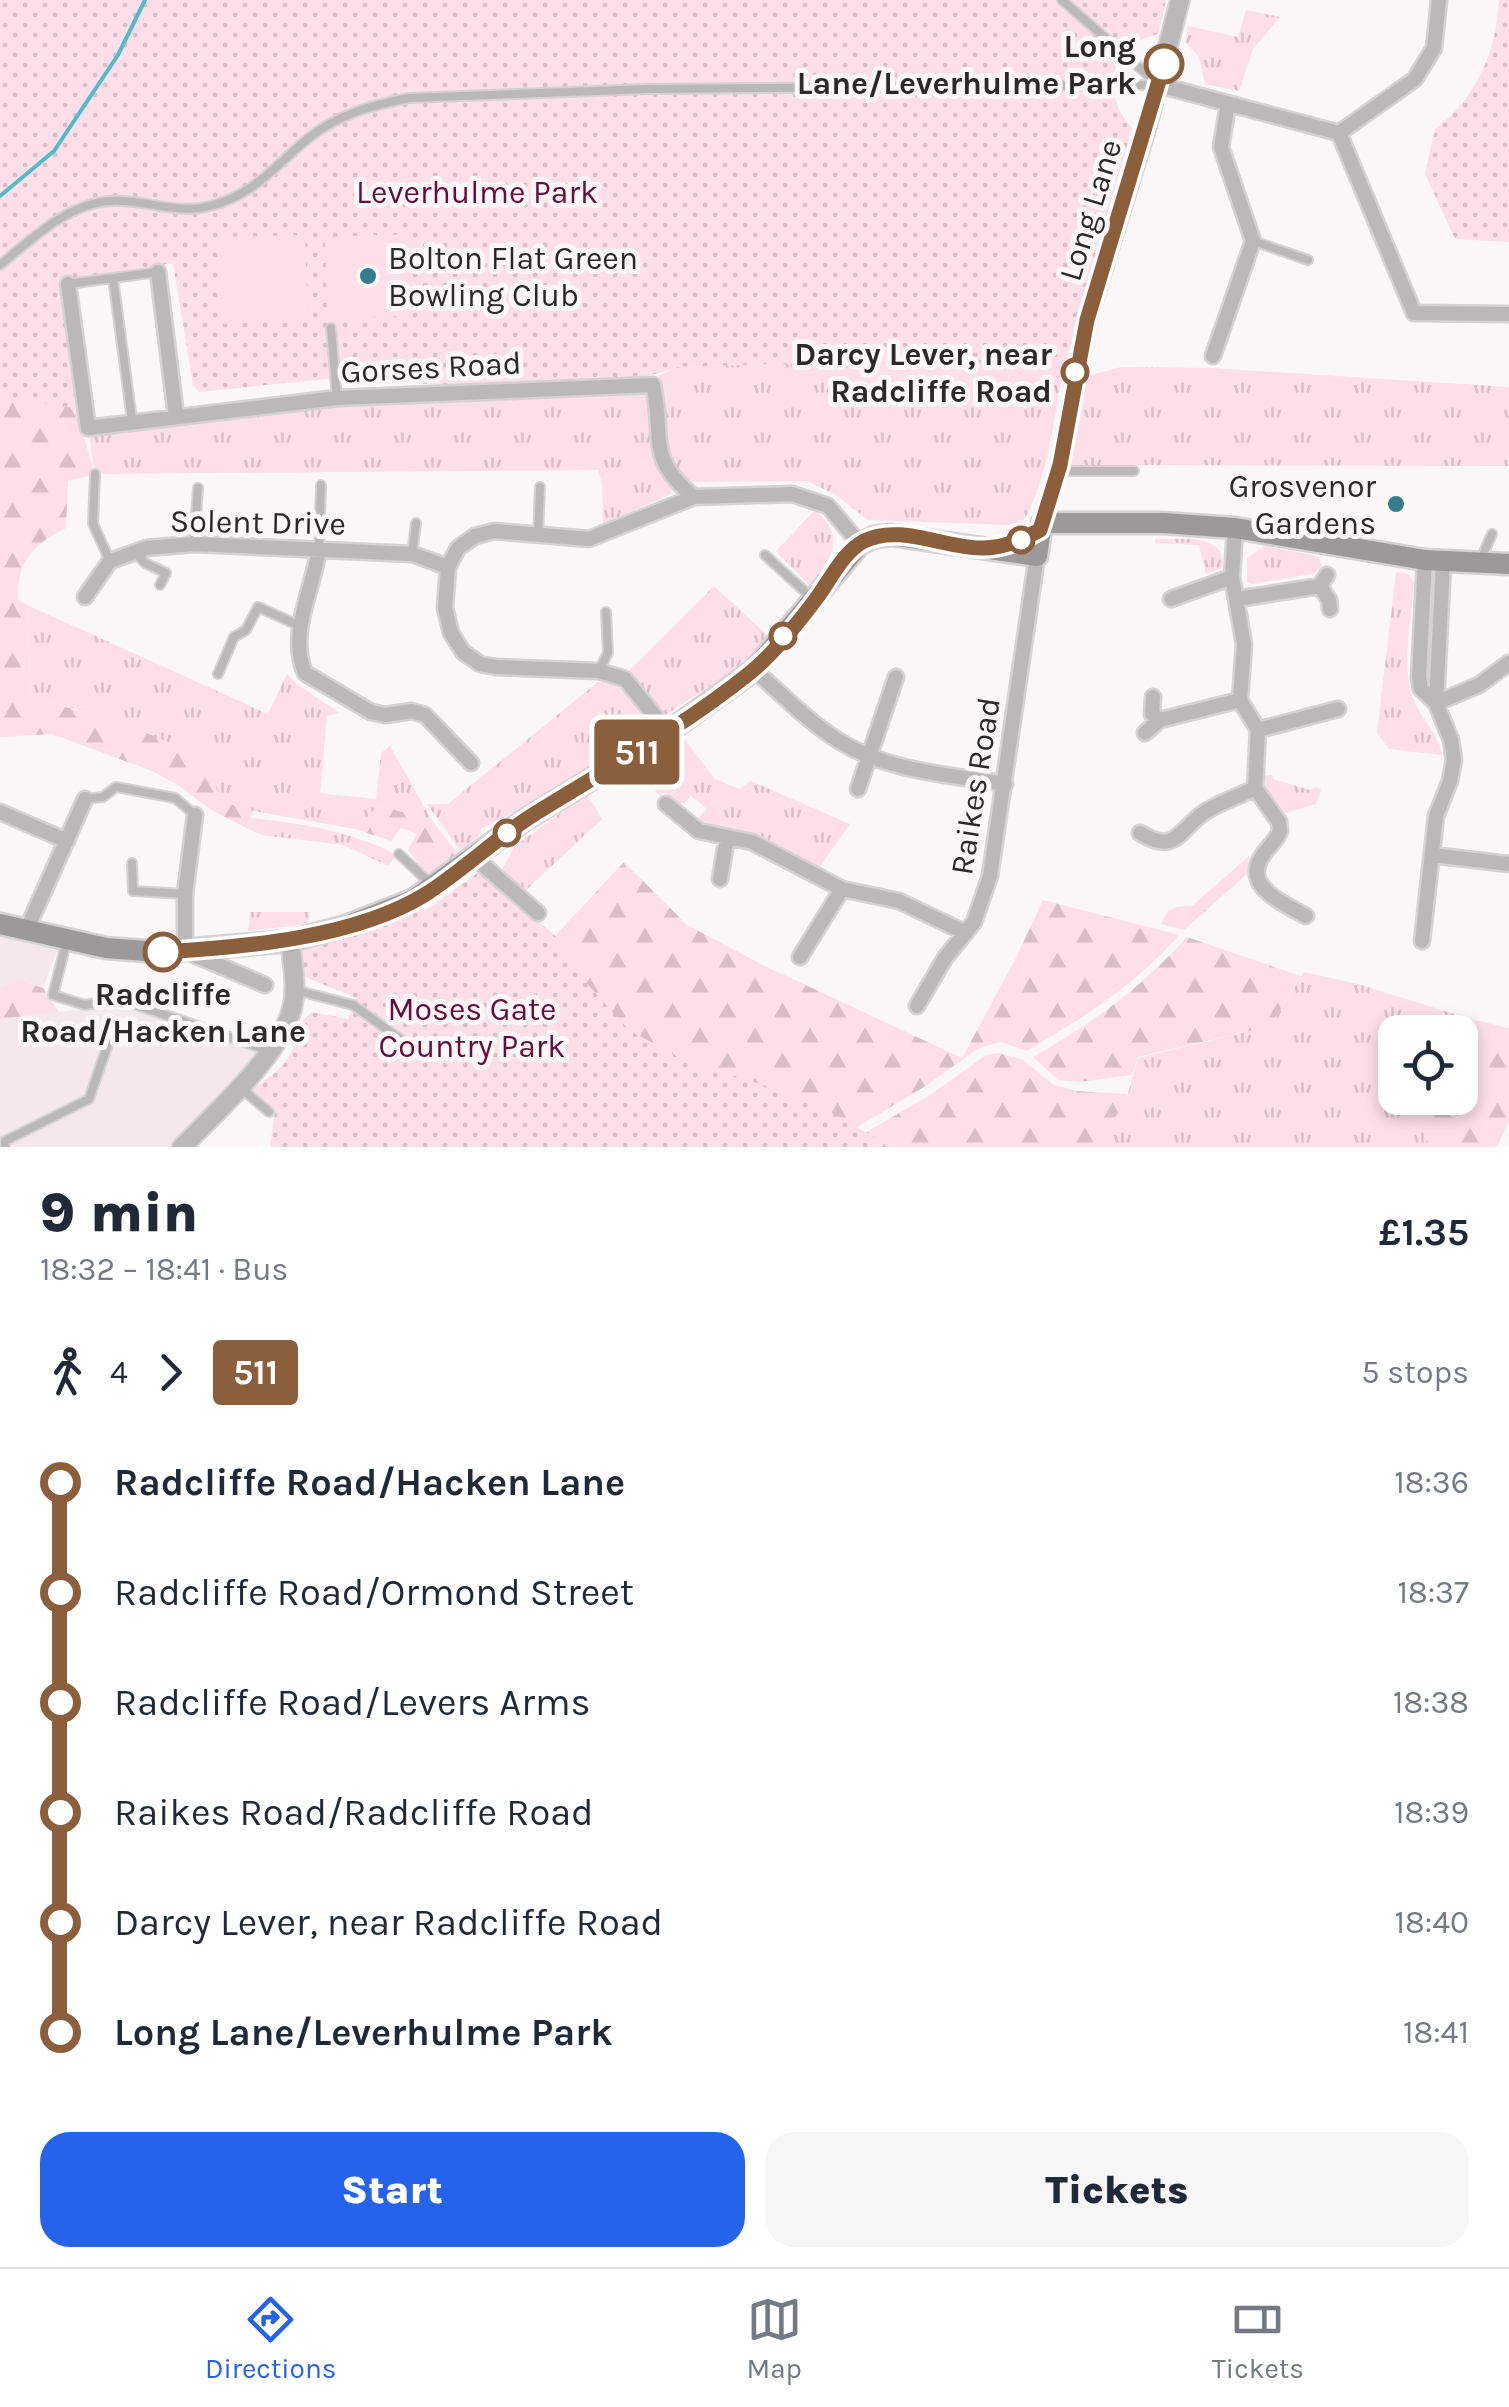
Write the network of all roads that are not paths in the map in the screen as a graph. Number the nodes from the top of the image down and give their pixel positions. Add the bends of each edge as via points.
1 (1062, 0) edge
2 (1180, 0) edge
3 (1439, 0) edge
4 (1159, 84) junction
5 (1228, 104) junction
6 (1340, 133) junction
7 (1253, 240) junction
8 (1308, 260) dead end
9 (0, 265) edge
10 (158, 272) joint
11 (113, 278) junction
12 (68, 284) joint
13 (1509, 314) edge
14 (331, 328) dead end
15 (1212, 356) dead end
16 (337, 398) junction
17 (176, 416) junction
18 (132, 420) junction
19 (1059, 468) junction
20 (1134, 471) dead end
21 (95, 474) dead end
22 (321, 485) dead end
23 (540, 487) dead end
24 (198, 488) dead end
25 (694, 496) junction
26 (416, 523) dead end
27 (1041, 527) junction
28 (1235, 528) junction
29 (538, 535) junction
30 (194, 544) junction
31 (860, 544) junction
32 (982, 548) junction
33 (319, 549) junction
34 (135, 552) junction
35 (412, 554) junction
36 (765, 555) dead end
37 (1036, 556) junction
38 (110, 561) junction
39 (1434, 561) junction
40 (1496, 563) edge
41 (448, 567) junction
42 (1232, 577) junction
43 (160, 585) dead end
44 (85, 596) dead end
45 (1171, 599) dead end
46 (1237, 599) junction
47 (815, 601) junction
48 (1330, 609) dead end
49 (606, 612) dead end
50 (300, 626) junction
51 (1509, 664) edge
52 (754, 670) junction
53 (599, 672) junction
54 (218, 674) dead end
55 (896, 677) dead end
56 (1153, 697) dead end
57 (1240, 700) junction
58 (1436, 703) junction
59 (1338, 709) dead end
60 (1160, 720) junction
61 (1258, 730) junction
62 (668, 732) junction
63 (1146, 733) dead end
64 (869, 756) junction
65 (471, 763) dead end
66 (1005, 784) junction
67 (1255, 788) junction
68 (858, 789) dead end
69 (85, 799) joint
70 (666, 804) dead end
71 (0, 812) edge
72 (195, 815) joint
73 (1140, 833) dead end
74 (727, 837) junction
75 (67, 840) junction
76 (399, 854) dead end
77 (1432, 855) junction
78 (471, 859) junction
79 (132, 863) dead end
80 (1509, 864) edge
81 (720, 879) dead end
82 (436, 887) junction
83 (842, 889) junction
84 (185, 894) junction
85 (538, 913) dead end
86 (1427, 915) junction
87 (1306, 916) dead end
88 (1444, 922) dead end
89 (0, 924) edge
90 (26, 931) junction
91 (966, 933) junction
92 (67, 940) junction
93 (290, 941) junction
94 (1422, 941) dead end
95 (185, 951) junction
96 (800, 957) dead end
97 (265, 985) dead end
98 (294, 990) junction
99 (937, 1004) dead end
100 (112, 1033) dead end
101 (270, 1052) junction
102 (421, 1054) dead end
103 (240, 1088) junction
104 (269, 1112) dead end
105 (5, 1147) edge
106 (182, 1147) edge

1 - 4 lane
2 - 4 street, Long Lane
3 - 6 street via 1434,48 1415,79
4 - 5 street
4 - 9 lane via 409,98 342,116 253,189 209,207 111,201 67,213
4 - 19 street, Long Lane via 1087,320
5 - 6 street
5 - 7 street via 1222,147
6 - 13 street via 1414,313
7 - 8 lane
7 - 15 street
10 - 11 lane
10 - 17 street
11 - 12 lane
11 - 18 lane
12 - 18 street, Gorses Road via 88,428
14 - 16 lane
16 - 17 street, Gorses Road
16 - 25 street, Gorses Road via 653,385 663,465
17 - 18 street, Gorses Road
19 - 20 lane
19 - 27 street, Long Lane
21 - 38 lane via 93,524
22 - 33 lane
23 - 29 lane
24 - 30 lane
25 - 29 street via 589,540
25 - 31 street via 811,498 828,506
26 - 35 lane
27 - 28 main road
27 - 32 main road via 1011,543
27 - 37 main road, Long Lane
28 - 39 main road
28 - 42 street
29 - 41 street via 475,536
30 - 33 street, Solent Drive
30 - 34 street, Solent Drive
31 - 32 main road via 891,535
31 - 47 main road
32 - 37 main road
33 - 35 street, Solent Drive
33 - 50 street
34 - 38 street, Solent Drive
34 - 43 lane via 166,573
35 - 41 street, Solent Drive
36 - 47 lane
37 - 66 street, Raikes Road
38 - 44 street
39 - 40 main road
39 - 58 street via 1419,677
41 - 53 street via 451,633 480,664
42 - 45 street via 1189,584
42 - 46 street
46 - 48 street via 1323,581
46 - 57 street via 1244,644
47 - 52 main road
49 - 53 lane via 608,653
50 - 54 lane via 258,607 234,637
50 - 65 street via 301,662 311,678 371,712 424,714
51 - 58 street
52 - 62 main road
52 - 64 street via 837,740
53 - 62 street via 624,679
55 - 64 street
56 - 60 street via 1152,714
57 - 60 street
57 - 61 street
58 - 77 street via 1454,760
59 - 61 street via 1319,721
60 - 63 street
61 - 67 street
62 - 78 main road
64 - 66 street
64 - 68 street
66 - 91 street, Raikes Road via 990,876
67 - 73 street via 1154,848
67 - 87 street via 1280,831 1259,859 1258,878 1266,893 1293,901
69 - 72 lane via 132,790 175,798
69 - 75 street
70 - 74 street via 689,812 699,831
71 - 75 street
72 - 84 street
74 - 81 street
74 - 83 street via 752,842
75 - 90 street
76 - 82 lane
77 - 80 street
77 - 86 street
78 - 82 main road
78 - 85 street
79 - 84 lane via 133,891
82 - 93 main road via 390,910
83 - 91 street via 899,901
83 - 96 street via 802,939
84 - 95 street
86 - 88 street
86 - 94 street
89 - 90 main road
90 - 92 main road
91 - 99 street, Raikes Road via 920,1001
92 - 95 main road via 133,952
92 - 101 lane via 54,995 85,1005 119,999
93 - 95 main road
93 - 98 street
95 - 97 street
98 - 101 street via 293,1008
98 - 102 lane via 353,1005
100 - 105 lane via 89,1099 5,1141
101 - 103 street
103 - 104 lane
103 - 106 street

